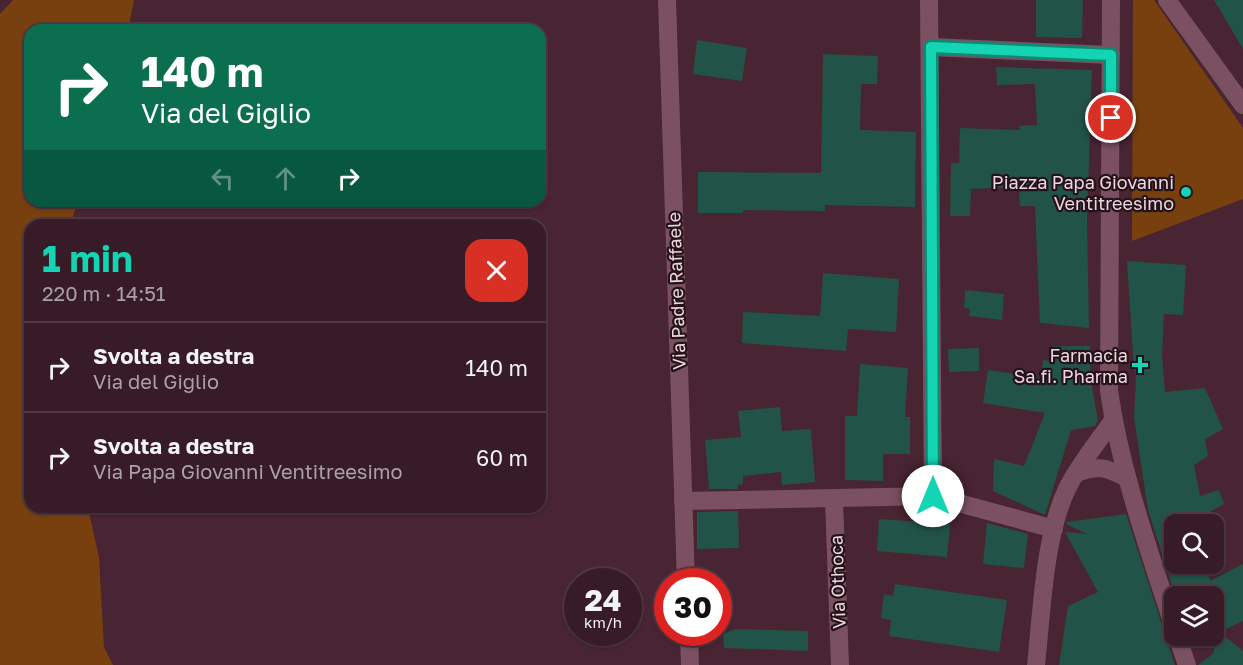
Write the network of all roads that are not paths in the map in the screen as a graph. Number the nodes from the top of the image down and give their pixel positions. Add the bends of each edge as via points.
1 (667, 0) edge
2 (929, 0) edge
3 (1111, 0) edge
4 (1167, 0) edge
5 (931, 47) junction
6 (1111, 55) junction
7 (1243, 105) edge
8 (1113, 420) junction
9 (1076, 473) junction
10 (1127, 478) junction
11 (933, 496) junction
12 (834, 500) junction
13 (682, 501) junction
14 (1054, 529) junction
15 (685, 568) edge
16 (1164, 596) edge
17 (689, 646) edge
18 (1180, 646) edge
19 (690, 665) edge
20 (840, 665) edge
21 (1036, 665) edge
22 (1187, 665) edge

1 - 13 street, Via Padre Raffaele
2 - 5 street
3 - 6 street
4 - 7 street
5 - 6 street
5 - 11 street
6 - 8 street via 1109,391
8 - 9 street
8 - 10 street
9 - 10 street via 1092,467 1107,468
9 - 14 street via 1059,508
10 - 16 street
11 - 12 street
11 - 14 street
12 - 13 street
12 - 20 street, Via Othoca
13 - 15 street, Via Padre Raffaele
14 - 21 street
17 - 19 street
18 - 22 street

